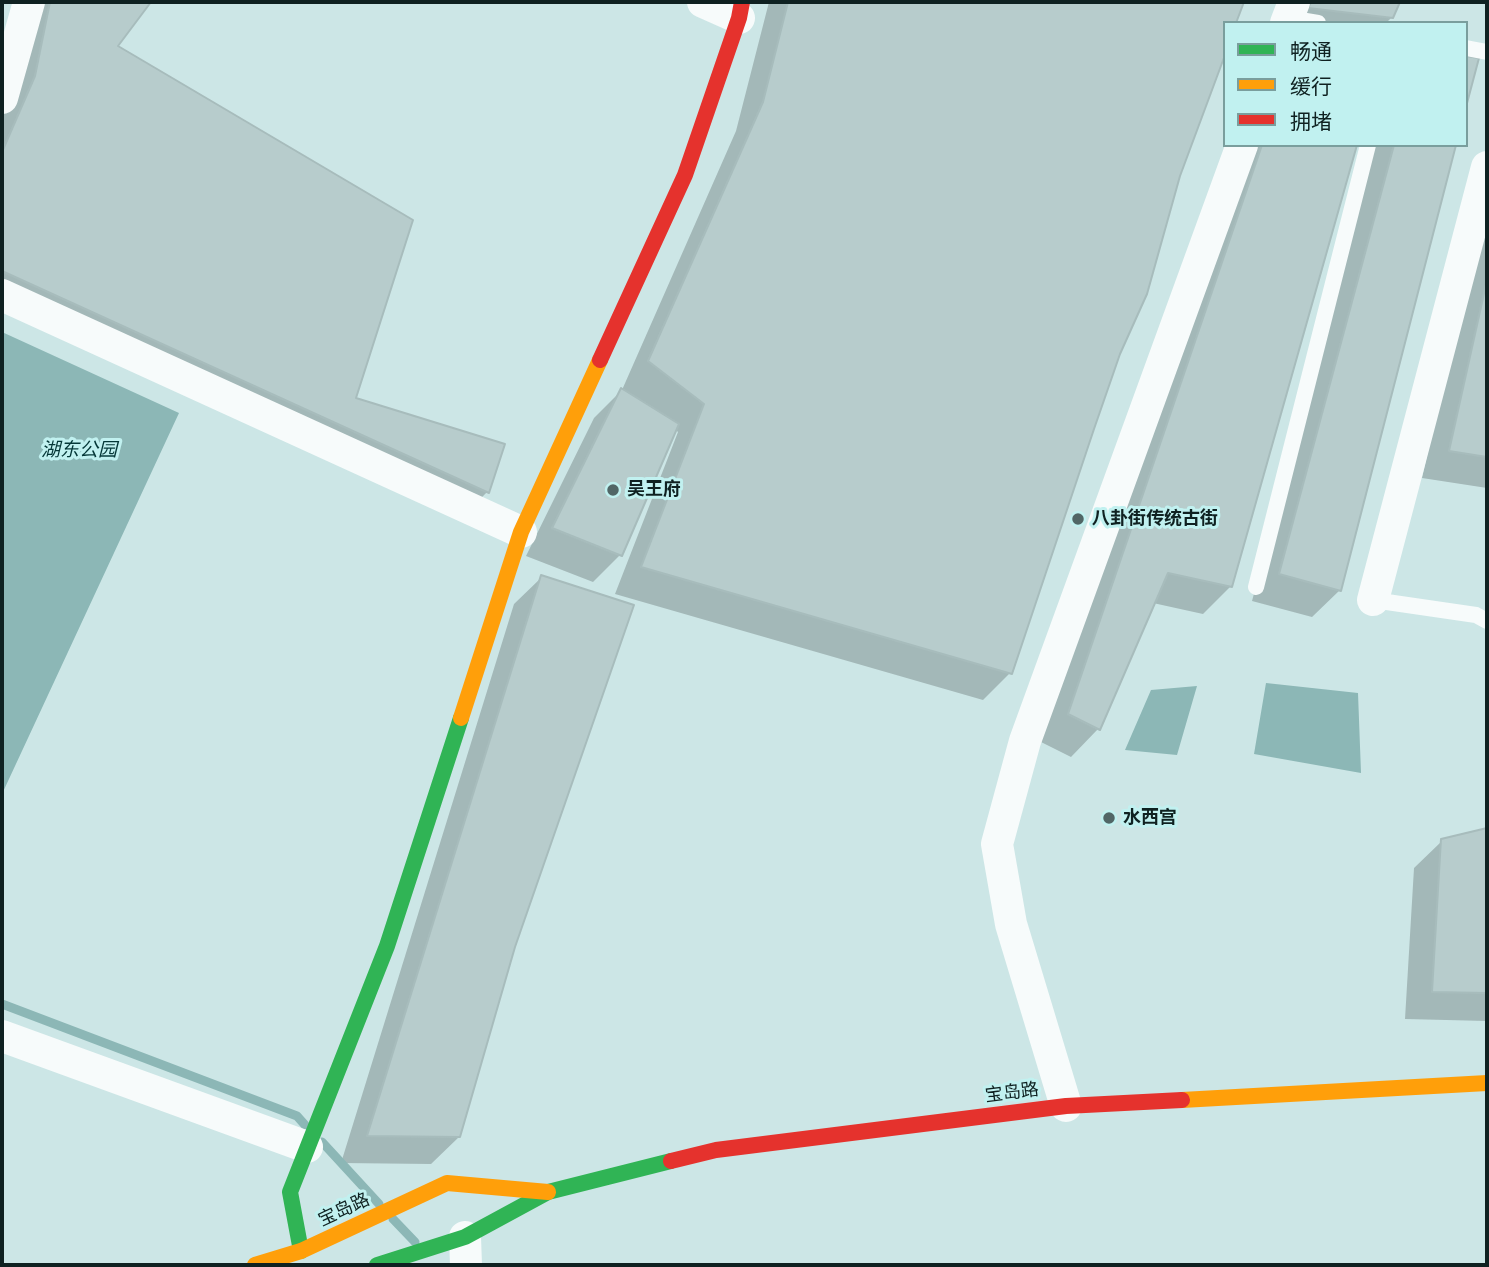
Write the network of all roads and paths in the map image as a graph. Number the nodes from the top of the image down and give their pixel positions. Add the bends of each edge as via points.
1 (29, 2) edge
2 (703, 2) edge
3 (740, 10) edge
4 (1468, 48) edge
5 (1487, 52) edge
6 (2, 98) edge
7 (1241, 147) edge
8 (1367, 147) edge
9 (1487, 167) edge
10 (2, 295) edge
11 (521, 532) junction
12 (1256, 587) dead end
13 (1373, 600) joint
14 (1487, 621) edge
15 (2, 1036) edge
16 (1487, 1083) edge
17 (1066, 1106) junction
18 (307, 1147) junction
19 (548, 1192) junction
20 (301, 1251) junction
21 (466, 1251) edge
22 (388, 1263) edge
23 (255, 1265) edge

1 - 6 street
2 - 3 street
3 - 11 main road via 685,175
4 - 5 lane
7 - 17 street via 1025,741 997,844 1011,924
8 - 12 lane
9 - 13 street
10 - 11 street
11 - 18 main road via 387,946
13 - 14 lane via 1476,615
15 - 18 street
16 - 17 main road, 宝岛路
17 - 19 main road, 宝岛路 via 716,1150
18 - 20 main road via 290,1192
19 - 20 main road, 宝岛路 via 447,1183
19 - 21 main road
20 - 23 main road, 宝岛路
21 - 22 main road

